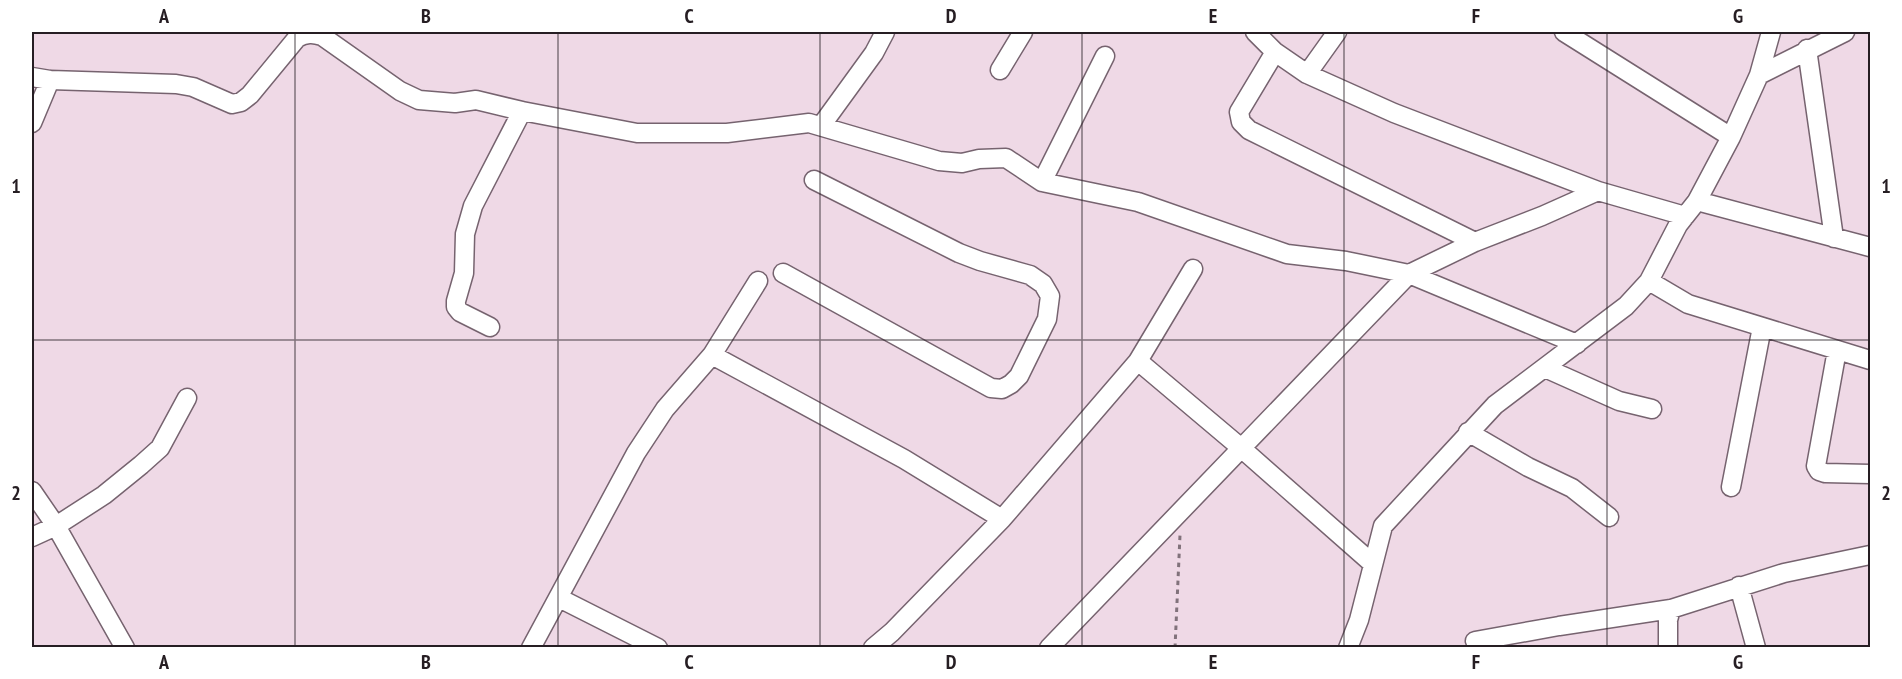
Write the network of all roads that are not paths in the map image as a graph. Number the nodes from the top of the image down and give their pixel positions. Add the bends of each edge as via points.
1 (885, 32) edge
2 (1023, 32) edge
3 (1255, 32) edge
4 (1337, 32) edge
5 (1564, 32) edge
6 (1771, 32) edge
7 (1845, 32) edge
8 (1807, 49) junction
9 (1275, 52) junction
10 (1105, 56) dead end
11 (1000, 70) dead end
12 (1307, 74) junction
13 (1759, 75) junction
14 (32, 77) edge
15 (50, 80) junction
16 (522, 111) junction
17 (32, 123) edge
18 (821, 126) junction
19 (1731, 137) junction
20 (814, 180) dead end
21 (1042, 182) junction
22 (1598, 191) junction
23 (1697, 201) junction
24 (1685, 216) junction
25 (1834, 238) junction
26 (1474, 242) junction
27 (1870, 247) edge
28 (1193, 270) dead end
29 (783, 273) dead end
30 (1409, 274) junction
31 (758, 281) dead end
32 (1649, 281) junction
33 (490, 327) dead end
34 (1762, 327) junction
35 (1577, 344) junction
36 (1837, 350) junction
37 (712, 355) junction
38 (1870, 360) edge
39 (1138, 361) junction
40 (1545, 368) junction
41 (188, 398) dead end
42 (1652, 409) dead end
43 (1468, 432) junction
44 (1240, 447) junction
45 (1870, 474) edge
46 (1731, 487) dead end
47 (32, 491) edge
48 (1609, 517) dead end
49 (1002, 519) junction
50 (56, 526) junction
51 (32, 537) edge
52 (1870, 555) edge
53 (1373, 564) junction
54 (1739, 586) junction
55 (559, 598) junction
56 (1671, 609) junction
57 (1475, 641) dead end
58 (124, 648) edge
59 (531, 648) edge
60 (658, 648) edge
61 (873, 648) edge
62 (1049, 648) edge
63 (1348, 648) edge
64 (1668, 648) edge
65 (1756, 648) edge

1 - 18 street
2 - 11 street
3 - 9 street
4 - 12 street
5 - 19 street
6 - 13 street
7 - 8 street
8 - 13 street
8 - 25 street
9 - 12 street
9 - 26 street via 1239,112 1241,122 1249,130
10 - 21 street
12 - 22 street via 1394,113
13 - 19 street
14 - 15 street
15 - 16 street via 176,84 232,104 250,95 297,38 314,33 400,92 419,100 476,100
15 - 17 street
16 - 18 street via 637,133 727,133 809,123
16 - 33 street via 473,206 465,234 464,273 456,307
18 - 21 street via 939,161 962,163 1006,158
19 - 23 street
20 - 29 street via 959,252 1030,275 1043,284 1050,296 1047,319 1019,376 1002,389 991,388
21 - 30 street via 1148,205 1287,254
22 - 24 street
22 - 26 street
23 - 24 street
23 - 25 street
24 - 32 street
25 - 27 street
26 - 30 street
28 - 39 street
30 - 35 street
30 - 44 street
31 - 37 street
32 - 34 street via 1688,304
32 - 35 street via 1626,306
34 - 36 street
34 - 46 street
35 - 40 street
36 - 38 street
36 - 45 street via 1816,466 1825,473
37 - 49 street via 904,459
37 - 55 street via 665,409 641,445
39 - 44 street
39 - 49 street
40 - 42 street via 1618,401
40 - 43 street
41 - 50 street via 160,448 104,495
43 - 48 street via 1572,488
43 - 53 street via 1383,526
44 - 53 street
44 - 62 street
47 - 50 street
49 - 61 street
50 - 51 street
50 - 58 street
52 - 54 street
53 - 63 street
54 - 56 street
54 - 65 street
55 - 59 street
55 - 60 street
56 - 57 street
56 - 64 street

